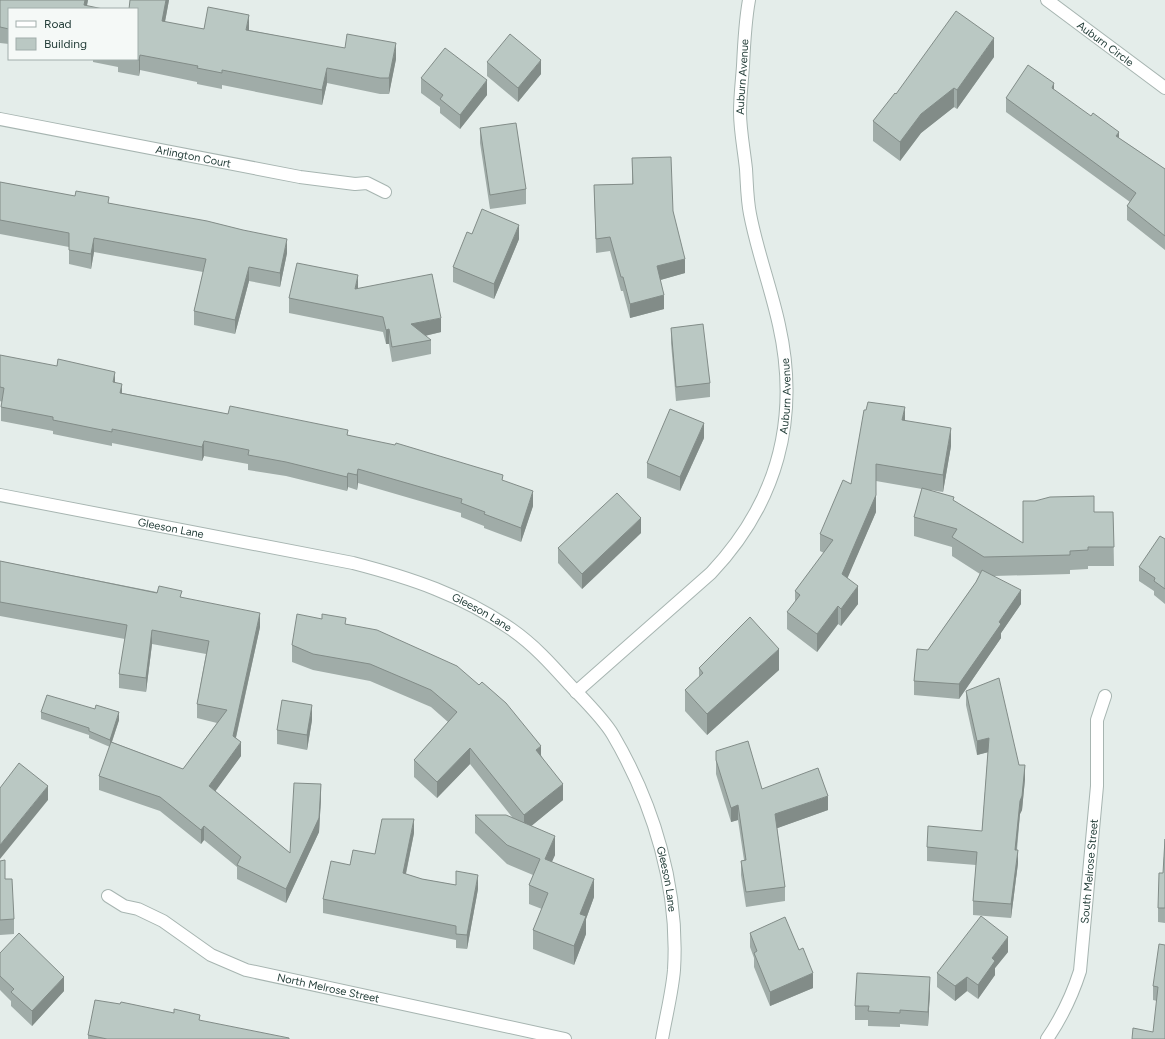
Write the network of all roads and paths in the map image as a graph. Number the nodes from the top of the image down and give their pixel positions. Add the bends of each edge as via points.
1 (749, 0) edge
2 (1047, 0) edge
3 (1165, 88) edge
4 (0, 120) edge
5 (385, 192) dead end
6 (0, 495) edge
7 (576, 692) junction
8 (1105, 696) dead end
9 (108, 896) dead end
10 (565, 1039) edge
11 (662, 1039) edge
12 (1047, 1039) edge

1 - 7 street, Auburn Avenue via 740,112 750,214 779,325 787,368 783,438 762,503 728,555
2 - 3 street, Auburn Circle
4 - 5 street, Arlington Court via 300,177 355,184 367,183
6 - 7 street, Gleeson Lane via 353,563 403,576 439,589 512,630 543,654
7 - 11 street, Gleeson Lane via 612,734 645,798 664,856 674,929 674,971
8 - 12 street, South Melrose Street via 1097,720 1097,786 1080,971 1071,997
9 - 10 street, North Melrose Street via 124,906 138,909 163,921 211,954 246,970

